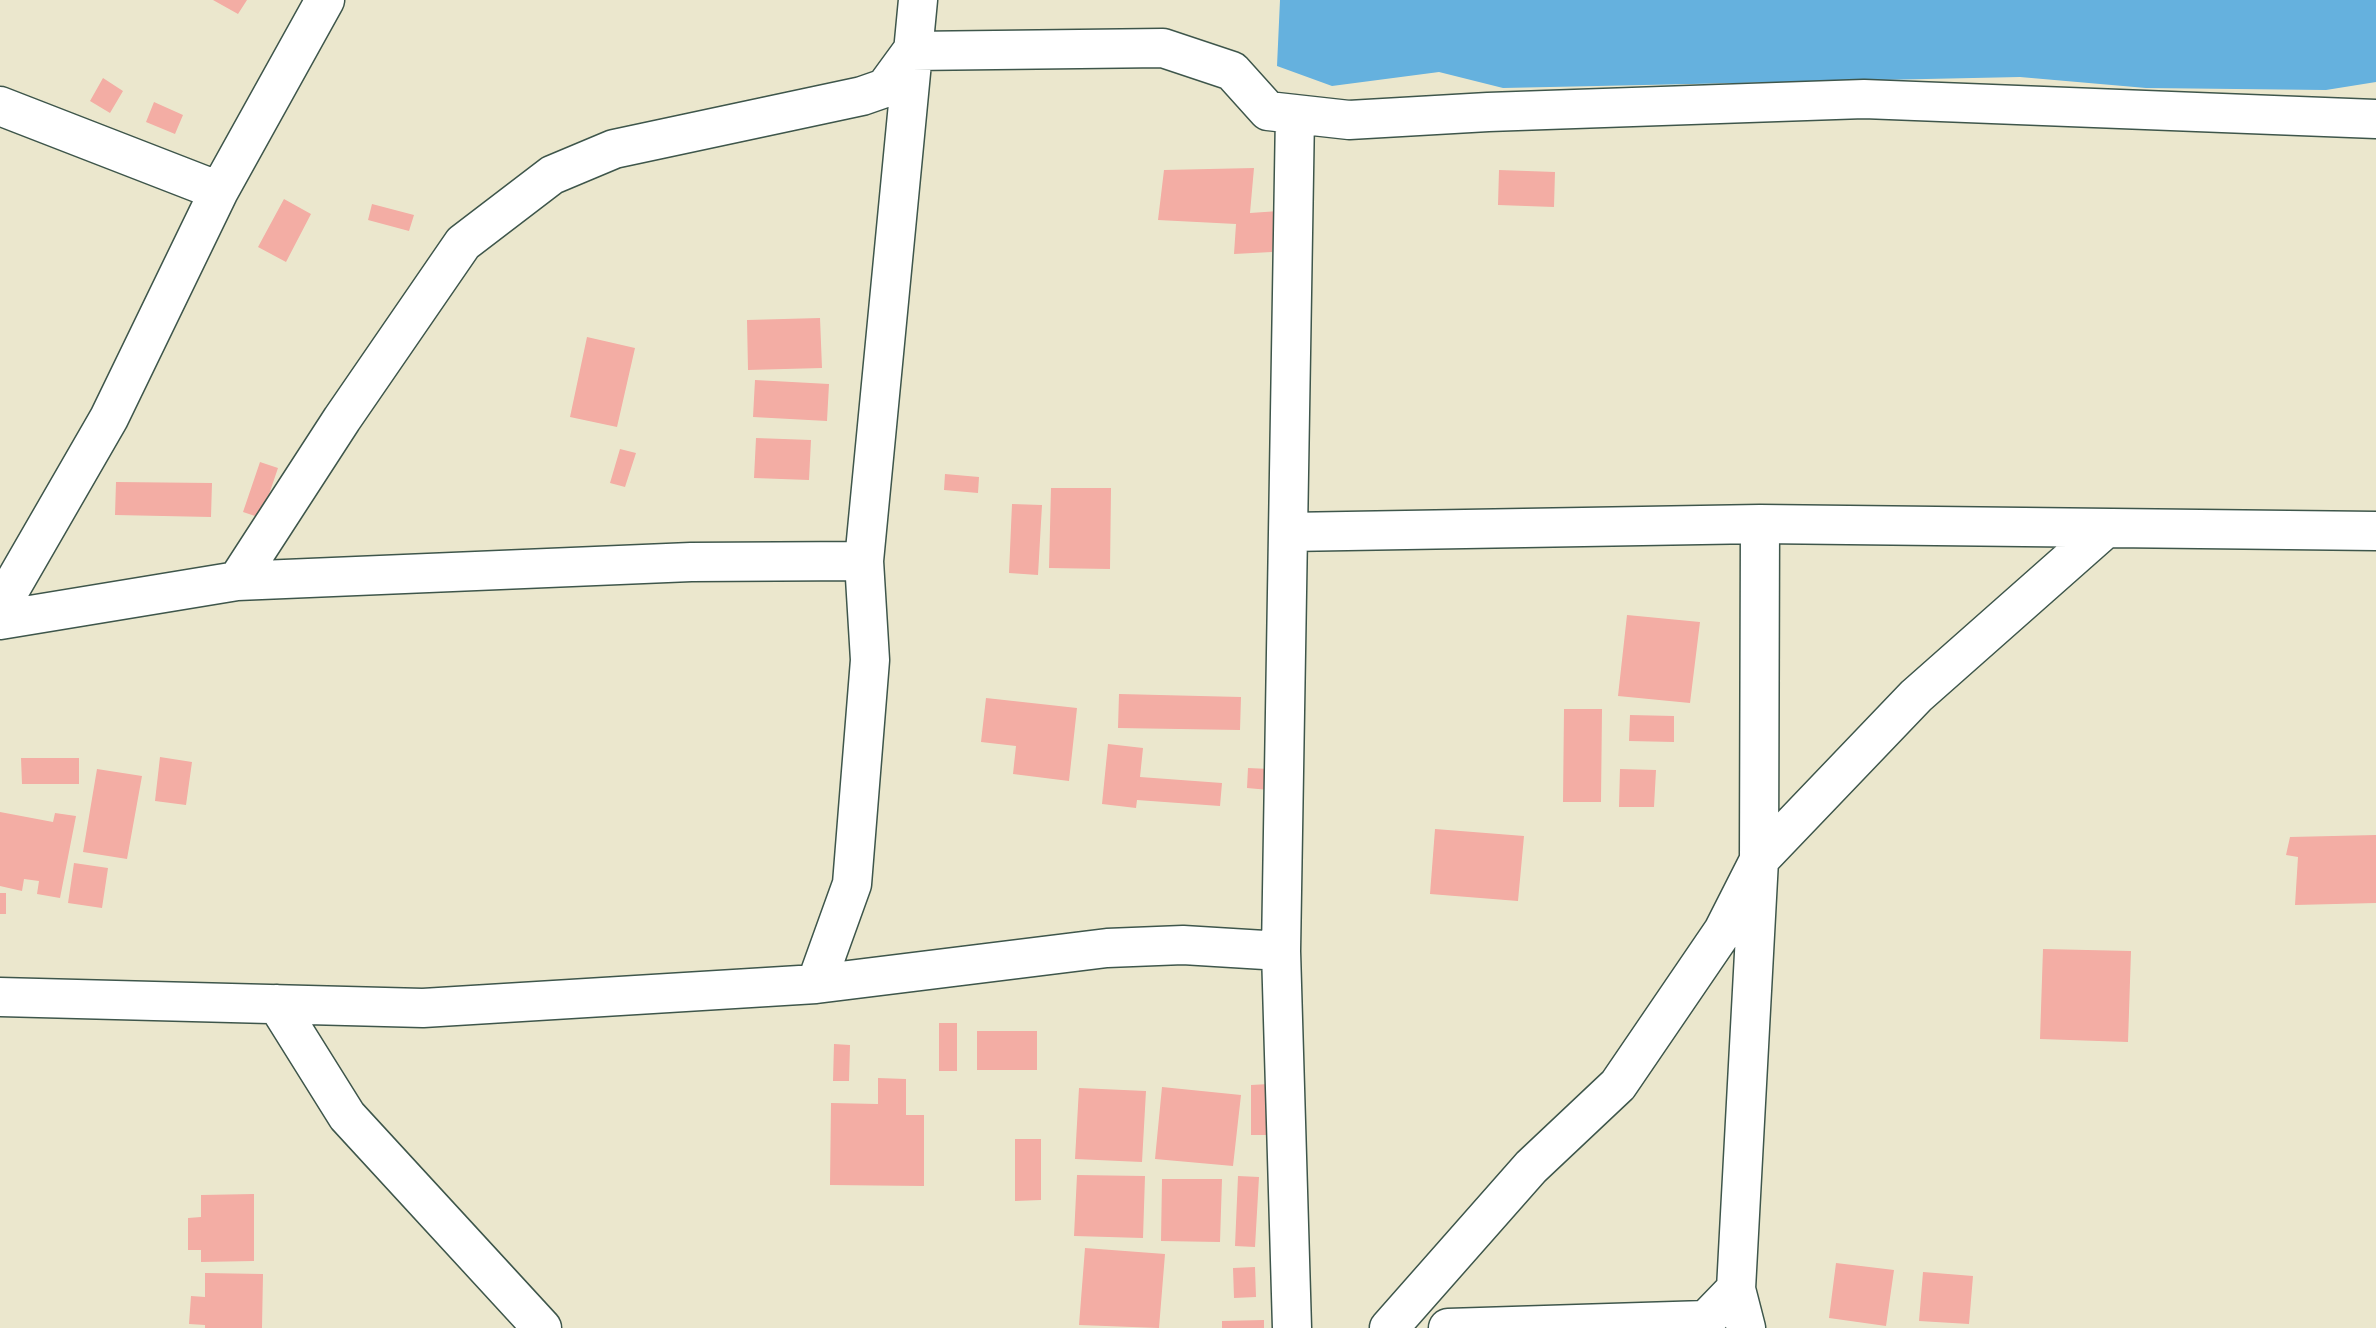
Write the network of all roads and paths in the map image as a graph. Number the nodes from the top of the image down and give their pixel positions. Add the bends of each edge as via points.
1 (325, 0) edge
2 (918, 0) edge
3 (912, 51) junction
4 (0, 106) edge
5 (1295, 114) junction
6 (2376, 119) edge
7 (219, 191) junction
8 (1760, 524) junction
9 (2106, 528) junction
10 (2376, 531) edge
11 (1288, 532) junction
12 (864, 561) junction
13 (237, 581) junction
14 (0, 607) edge
15 (0, 620) edge
16 (1759, 860) junction
17 (1282, 951) junction
18 (816, 984) junction
19 (0, 997) edge
20 (277, 1004) junction
21 (1736, 1289) junction
22 (542, 1328) edge
23 (1292, 1328) edge
24 (1388, 1328) edge
25 (1448, 1328) edge
26 (1746, 1328) edge

1 - 7 street
2 - 3 street
3 - 5 street via 1163,48 1232,71 1268,111
3 - 12 street
3 - 13 street via 885,88 862,96 614,149 552,175 463,243
4 - 7 street
5 - 6 street via 1349,120 1864,99
5 - 11 street
7 - 14 street via 109,418
8 - 9 street
8 - 11 street
8 - 16 street
9 - 10 street
9 - 16 street via 1916,696
11 - 17 street
12 - 13 street via 691,562
12 - 18 street via 870,660 852,884
13 - 15 street
16 - 21 street
16 - 24 street via 1723,931 1618,1085 1531,1167
17 - 18 street via 1107,948
17 - 23 street
18 - 20 street via 423,1008
19 - 20 street
20 - 22 street via 347,1116
21 - 25 street via 1706,1320
21 - 26 street

